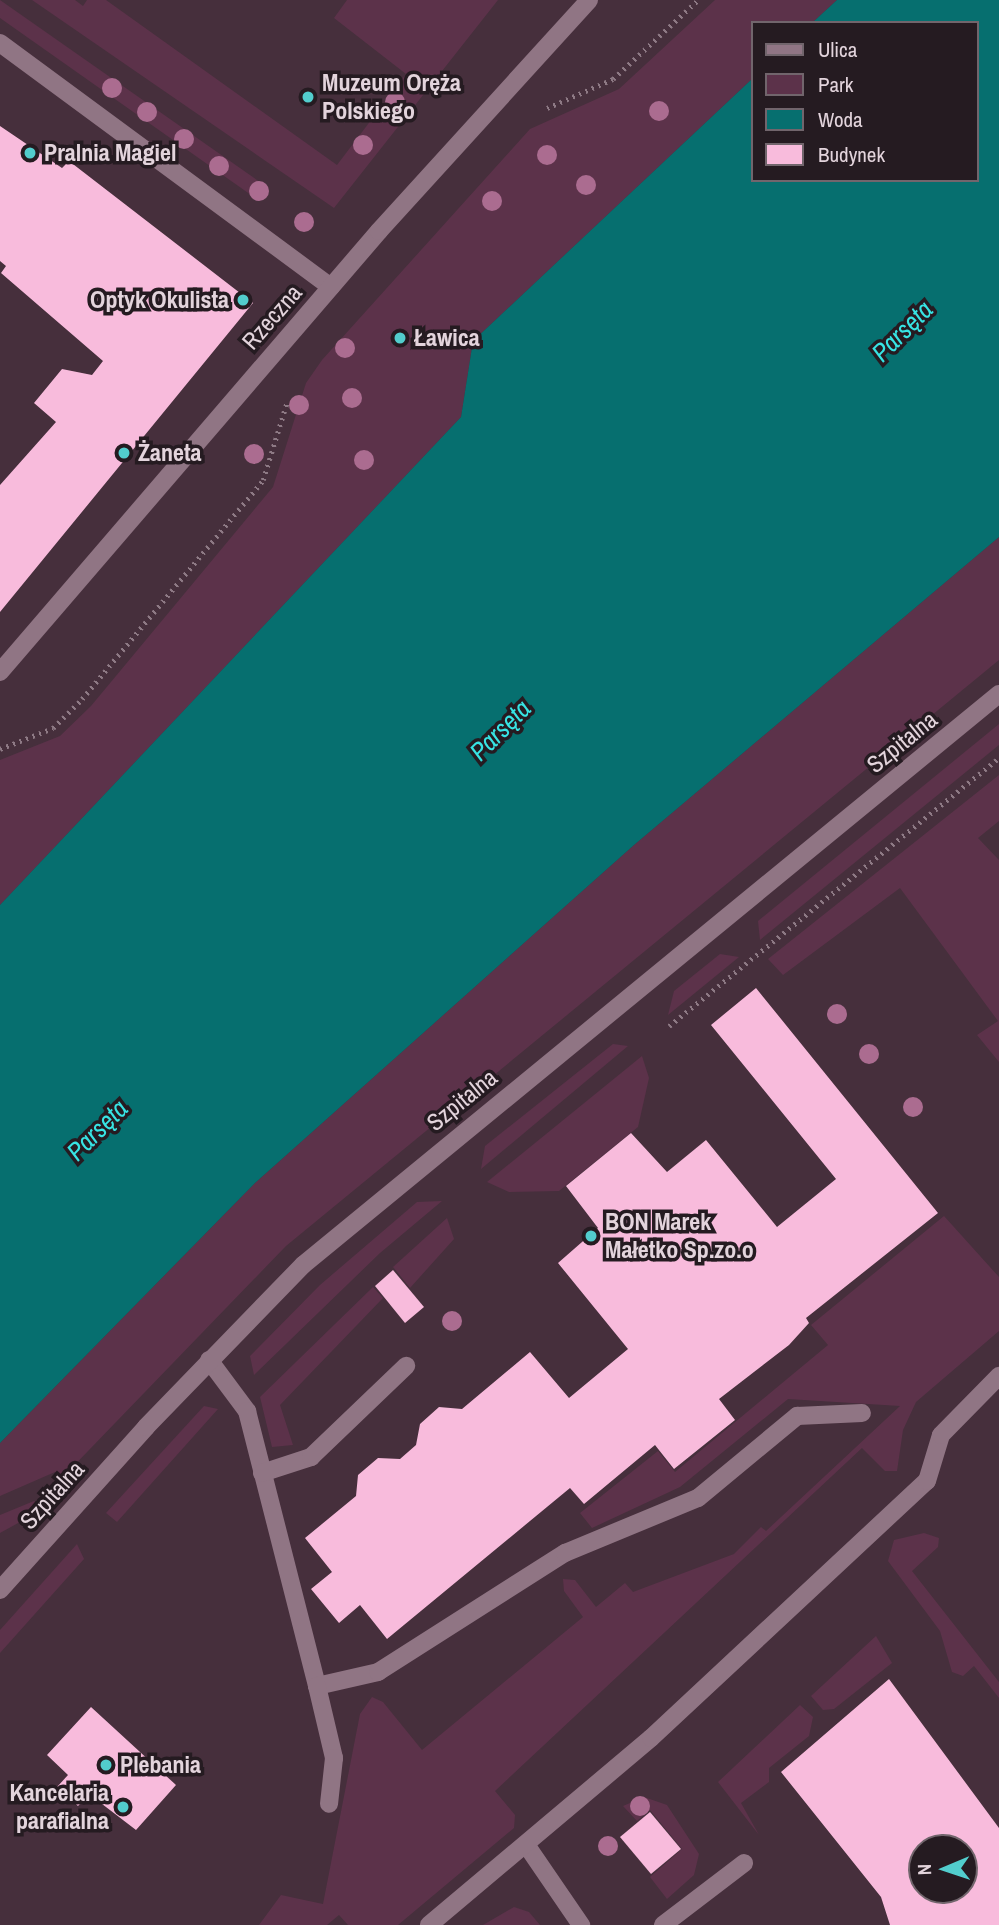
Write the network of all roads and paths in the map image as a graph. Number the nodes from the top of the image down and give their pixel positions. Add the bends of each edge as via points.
1 (589, 0) edge
2 (698, 0) edge
3 (0, 43) edge
4 (534, 114) dead end
5 (331, 287) junction
6 (291, 390) dead end
7 (0, 672) edge
8 (999, 694) edge
9 (0, 749) edge
10 (999, 758) edge
11 (668, 1026) dead end
12 (209, 1360) junction
13 (406, 1366) dead end
14 (999, 1376) edge
15 (862, 1413) dead end
16 (262, 1473) junction
17 (0, 1590) edge
18 (317, 1686) junction
19 (329, 1804) dead end
20 (527, 1846) junction
21 (744, 1863) dead end
22 (429, 1925) edge
23 (581, 1925) edge
24 (663, 1925) edge

1 - 5 street, Rzeczna
2 - 4 path via 613,79
3 - 5 street
5 - 7 street, Rzeczna
6 - 9 path via 263,480 63,719 36,737
8 - 12 street, Szpitalna via 347,1227
10 - 11 path
12 - 16 street via 242,1399
12 - 17 street, Szpitalna
13 - 16 street via 311,1457
14 - 20 street via 941,1435 927,1481
15 - 18 street via 797,1416 698,1498 565,1553 378,1672
16 - 18 street
18 - 19 street via 334,1758
20 - 22 street
20 - 23 street
21 - 24 street

